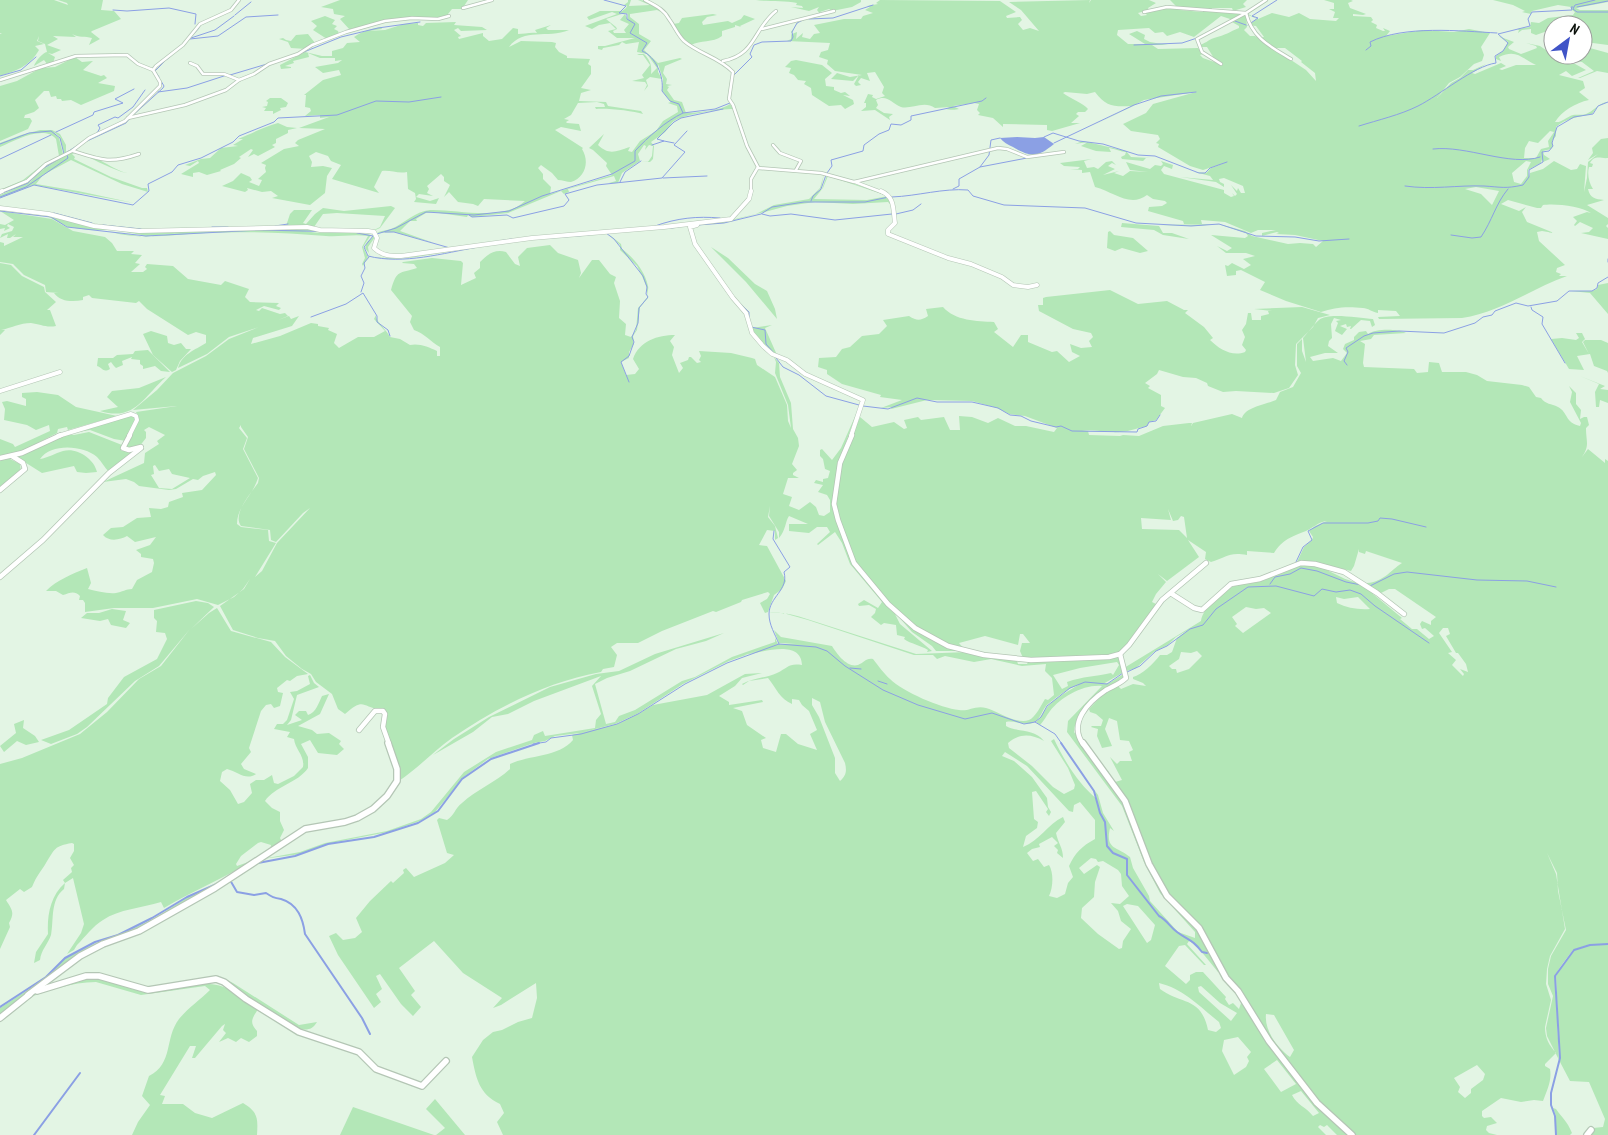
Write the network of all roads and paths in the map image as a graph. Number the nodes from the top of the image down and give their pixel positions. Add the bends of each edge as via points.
1 (240, 0) edge
2 (492, 0) edge
3 (645, 0) edge
4 (1266, 0) edge
5 (463, 8) dead end
6 (776, 11) dead end
7 (834, 11) dead end
8 (1144, 12) dead end
9 (1246, 13) junction
10 (449, 16) dead end
11 (762, 29) junction
12 (1291, 59) dead end
13 (721, 61) junction
14 (190, 63) dead end
15 (1221, 64) dead end
16 (153, 70) junction
17 (0, 80) edge
18 (239, 80) junction
19 (128, 118) junction
20 (773, 145) dead end
21 (72, 151) junction
22 (1064, 152) dead end
23 (138, 154) dead end
24 (758, 168) junction
25 (796, 170) junction
26 (854, 182) junction
27 (0, 192) edge
28 (0, 208) edge
29 (708, 222) junction
30 (1038, 285) dead end
31 (60, 372) dead end
32 (0, 391) edge
33 (12, 456) junction
34 (0, 458) edge
35 (0, 490) edge
36 (1206, 563) dead end
37 (0, 577) edge
38 (1172, 594) junction
39 (1404, 614) dead end
40 (1120, 654) junction
41 (359, 730) dead end
42 (28, 995) junction
43 (0, 1018) edge
44 (446, 1061) dead end
45 (1352, 1135) edge

1 - 16 street via 227,13 198,26 182,46
2 - 5 street
3 - 13 street via 670,18 676,33 686,43
4 - 9 street
6 - 11 street
7 - 11 street
8 - 9 street via 1167,6
9 - 12 street via 1248,25 1256,36
9 - 15 street via 1197,39 1206,56
10 - 18 street via 385,22 346,32
11 - 13 street via 744,55
13 - 24 street via 732,72 728,99
14 - 18 street via 204,74 224,74
16 - 17 street via 138,64 128,55 76,56
16 - 19 street via 160,86
18 - 19 street via 226,90 194,102
19 - 21 street via 89,138
20 - 25 street via 780,153 801,161
21 - 23 street via 105,161
21 - 27 street via 46,164 27,182
22 - 26 street via 1028,158 1001,148
24 - 25 street
24 - 29 street via 752,175 751,195 736,215
25 - 26 street
26 - 30 street via 888,194 892,199 895,223 888,234 972,264 1013,285
28 - 29 street via 139,231 307,227 368,231 374,232 377,238 375,251 401,256 532,238
29 - 40 street via 690,227 695,244 746,313 757,340 772,354 805,374 863,400 840,463 834,508 854,563 888,604 932,638 969,652 1031,660
31 - 32 street
33 - 34 street
33 - 35 street via 23,462 25,469
33 - 37 street via 60,435 126,415 136,416 124,448 142,448 110,472 67,518
36 - 38 street
38 - 39 street via 1202,610 1231,584 1260,579 1294,564 1308,563 1350,575
38 - 40 street via 1155,608
40 - 45 street via 1126,678 1103,692 1083,715 1076,728 1078,738 1124,801 1149,864 1167,896 1200,928 1226,978 1238,991 1269,1041 1318,1103
41 - 42 street via 375,711 383,711 389,750 398,773 394,787 371,810 349,821 305,829 215,888 139,931 80,956
42 - 43 street
42 - 44 street via 86,976 99,976 148,990 216,979 299,1032 360,1052 376,1069 422,1086

